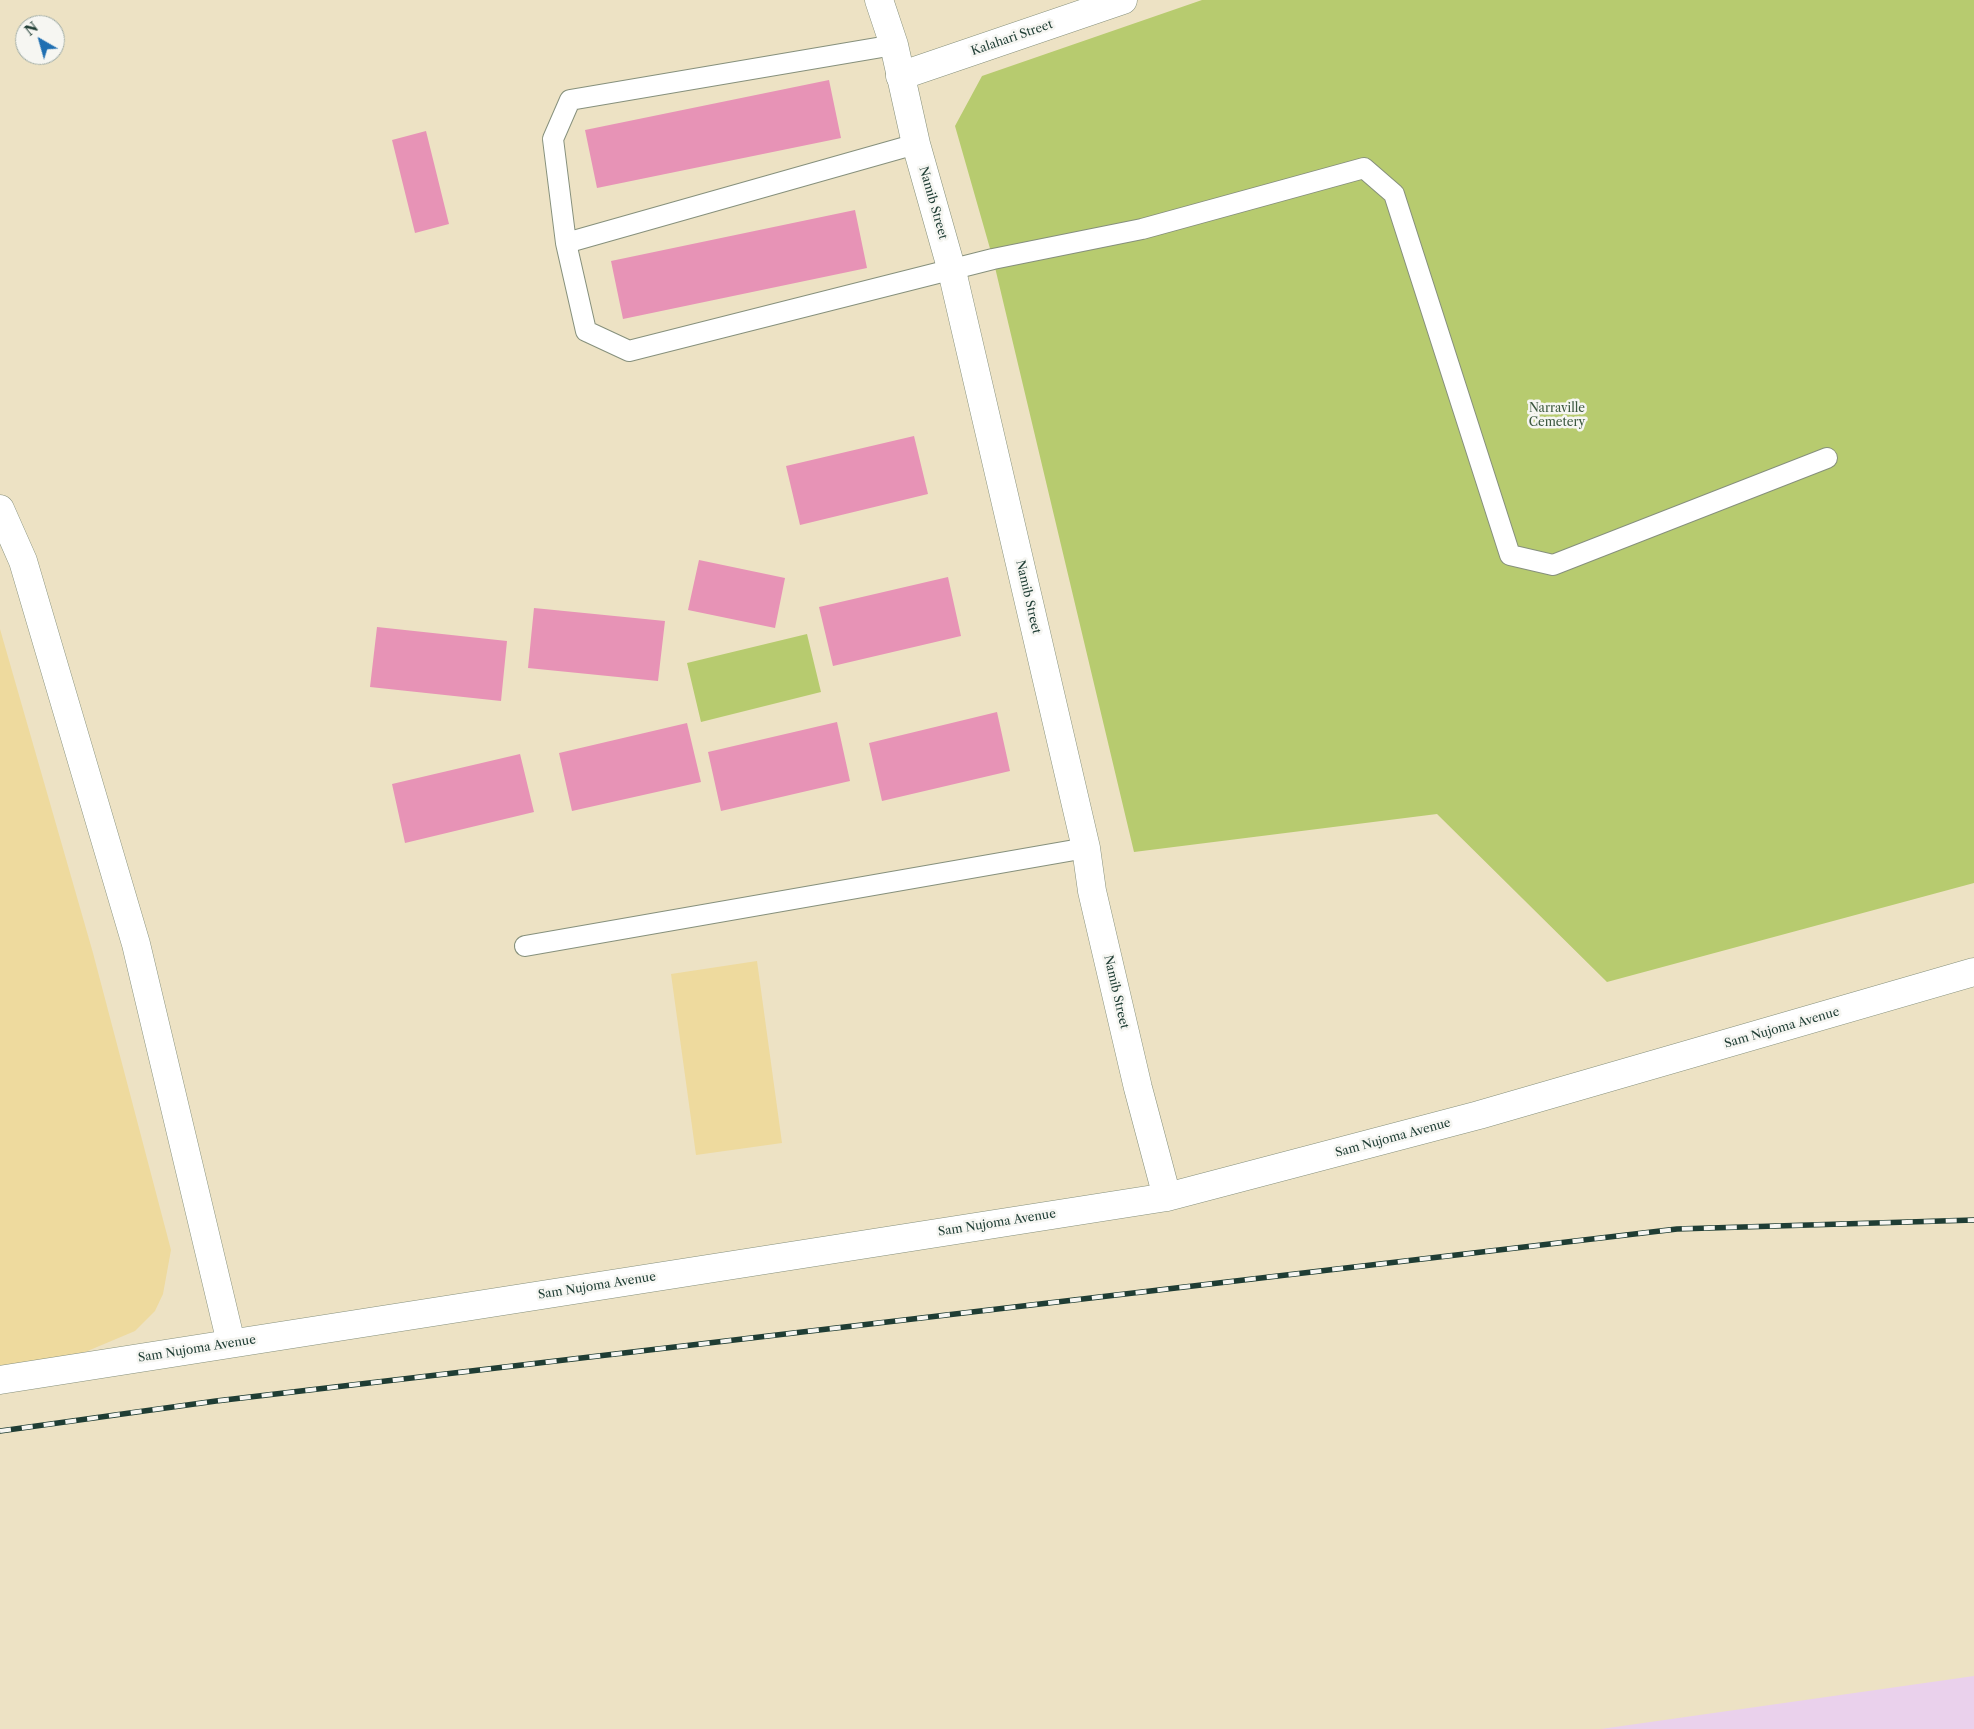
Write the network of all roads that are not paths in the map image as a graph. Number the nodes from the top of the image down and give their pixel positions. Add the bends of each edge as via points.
1 (879, 0) edge
2 (1123, 0) edge
3 (894, 45) junction
4 (900, 76) junction
5 (916, 144) junction
6 (566, 243) junction
7 (952, 271) junction
8 (1826, 458) dead end
9 (0, 509) edge
10 (1086, 848) junction
11 (524, 946) dead end
12 (1974, 972) edge
13 (1167, 1197) junction
14 (231, 1343) junction
15 (0, 1380) edge

1 - 3 main road, Namib Street
2 - 4 main road, Kalahari Street
3 - 4 main road, Namib Street
3 - 6 lane via 570,100 553,139
4 - 5 main road, Namib Street
5 - 6 lane
5 - 7 main road, Namib Street
6 - 7 lane via 586,331 629,351
7 - 8 lane via 993,259 1142,229 1364,168 1394,194 1510,555 1553,565
7 - 10 main road, Namib Street
9 - 14 main road via 23,561 136,944
10 - 11 lane
10 - 13 main road, Namib Street via 1092,891
12 - 13 main road, Sam Nujoma Avenue via 1479,1115
13 - 14 main road, Sam Nujoma Avenue
14 - 15 main road, Sam Nujoma Avenue

